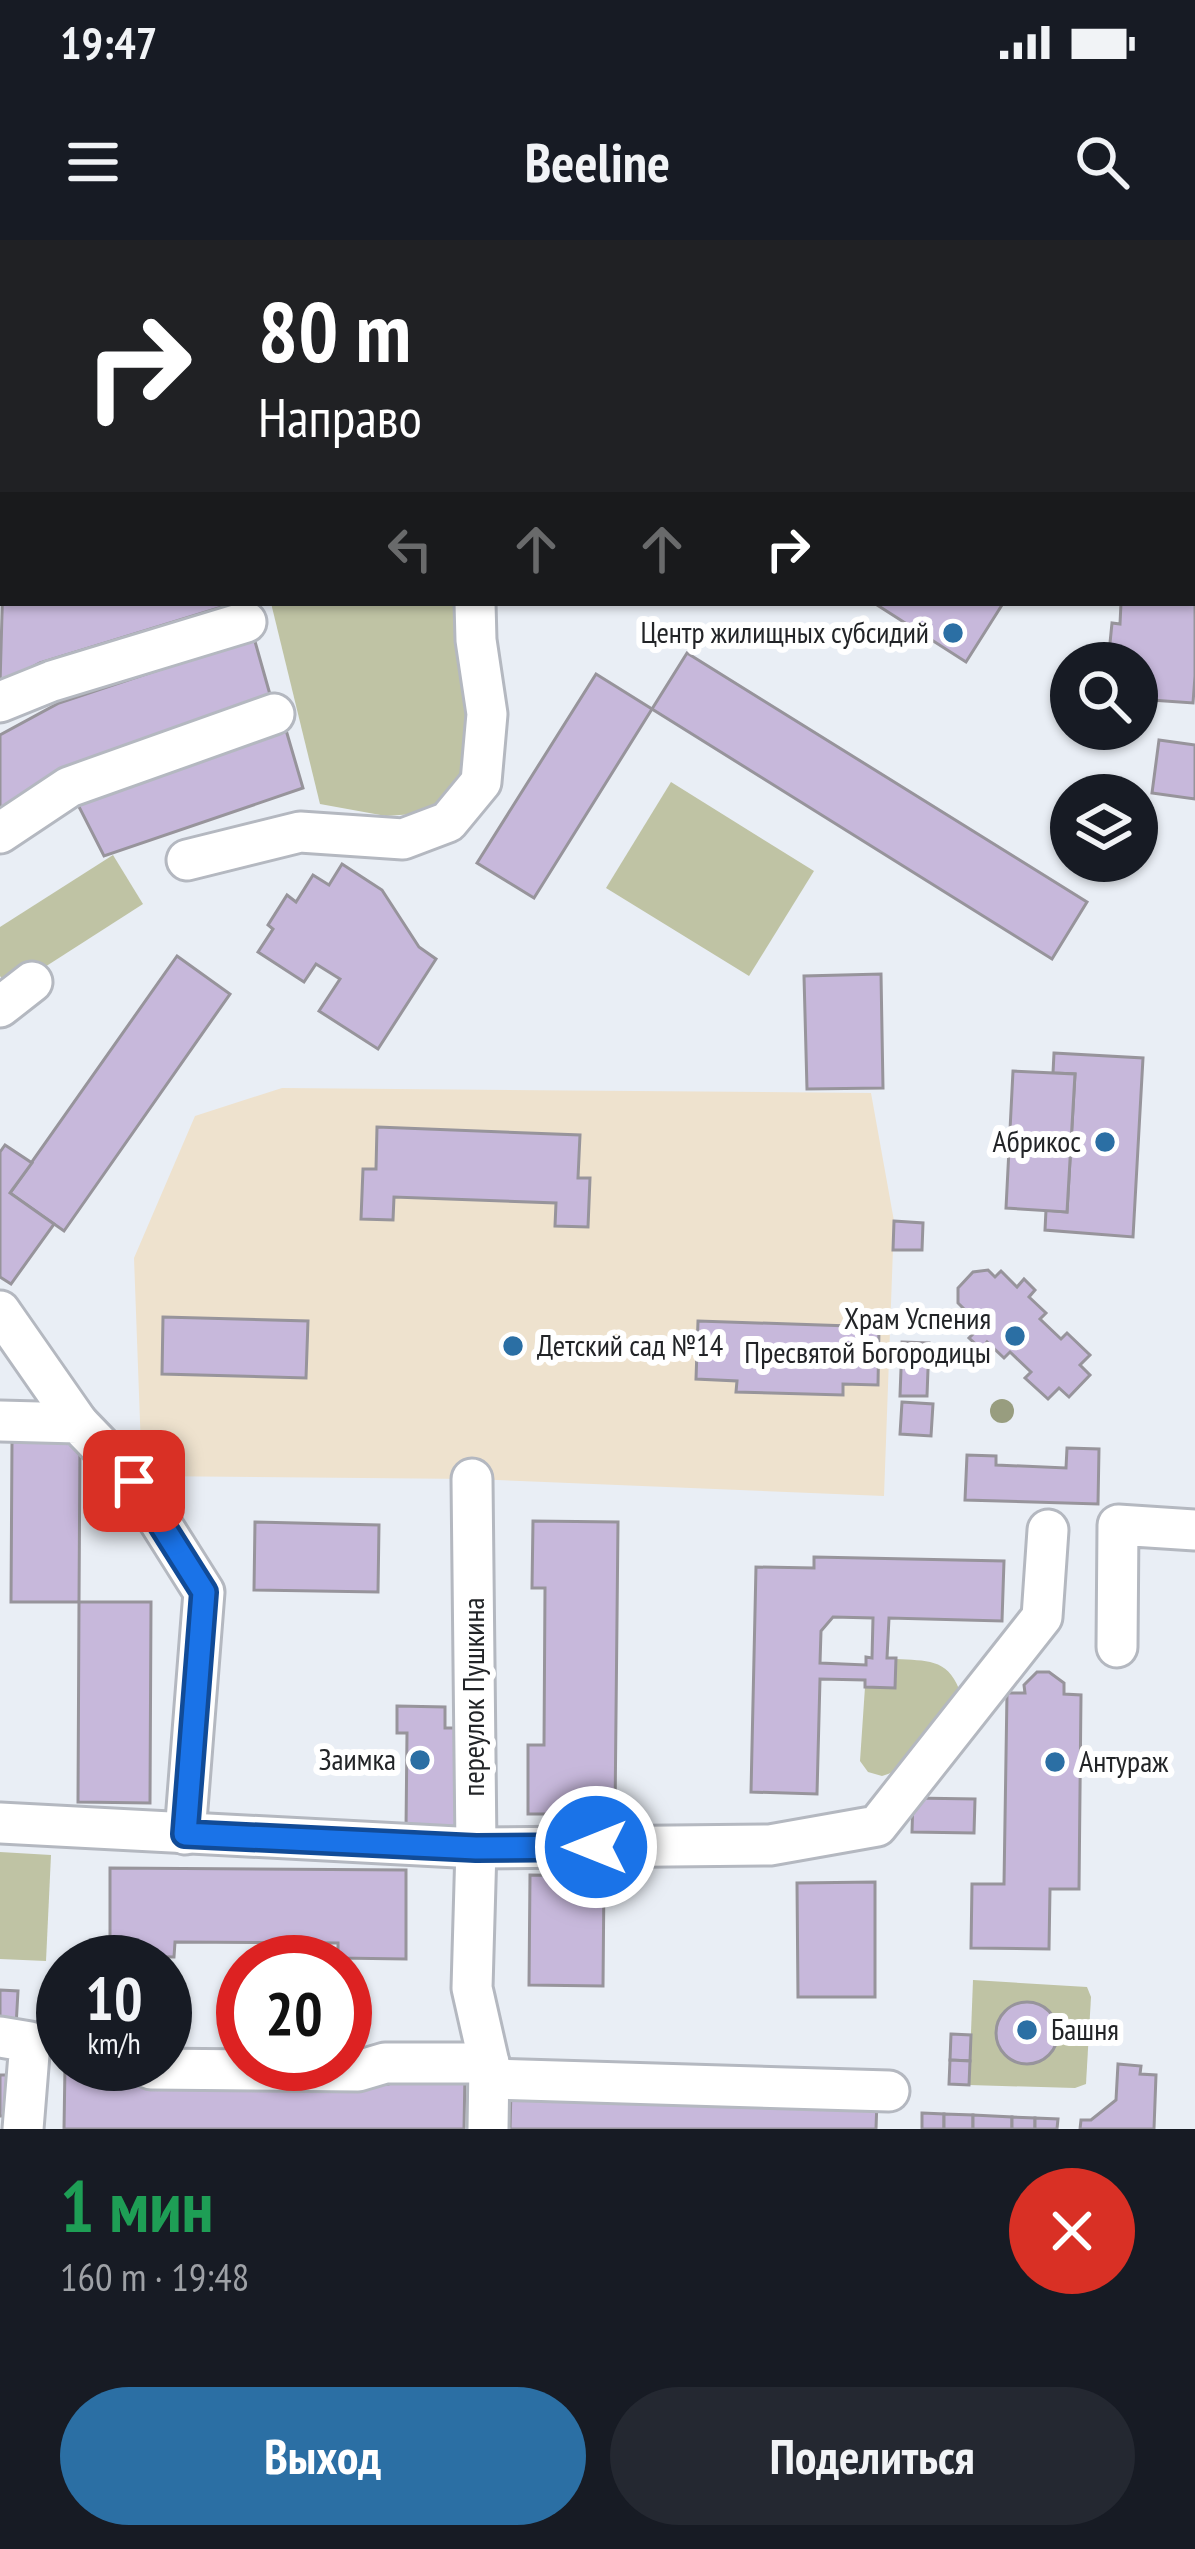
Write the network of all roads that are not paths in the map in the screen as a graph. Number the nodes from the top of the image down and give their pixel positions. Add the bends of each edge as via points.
1 (476, 606) edge
2 (246, 622) dead end
3 (0, 702) edge
4 (274, 714) dead end
5 (0, 833) edge
6 (187, 860) dead end
7 (32, 982) dead end
8 (0, 1007) edge
9 (0, 1311) edge
10 (0, 1421) edge
11 (78, 1423) junction
12 (472, 1480) dead end
13 (1048, 1530) dead end
14 (1195, 1530) edge
15 (1117, 1647) dead end
16 (0, 1822) edge
17 (185, 1834) junction
18 (476, 1848) junction
19 (0, 2038) edge
20 (192, 2069) edge
21 (489, 2071) junction
22 (889, 2091) dead end
23 (23, 2129) edge
24 (488, 2129) edge

1 - 6 street via 487,714 481,782 448,822 403,839 300,832
2 - 3 street
4 - 5 street via 69,787
7 - 8 street
9 - 11 street
10 - 11 street
11 - 17 street via 134,1481 204,1592
12 - 18 street, переулок Пушкина
13 - 18 street via 1042,1617 877,1826 770,1845
14 - 15 street via 1118,1526
16 - 17 street
17 - 18 street
18 - 21 street, переулок Пушкина via 472,1988
19 - 23 street via 30,2042
20 - 21 street via 358,2071 385,2063
21 - 22 street
21 - 24 street, переулок Пушкина

